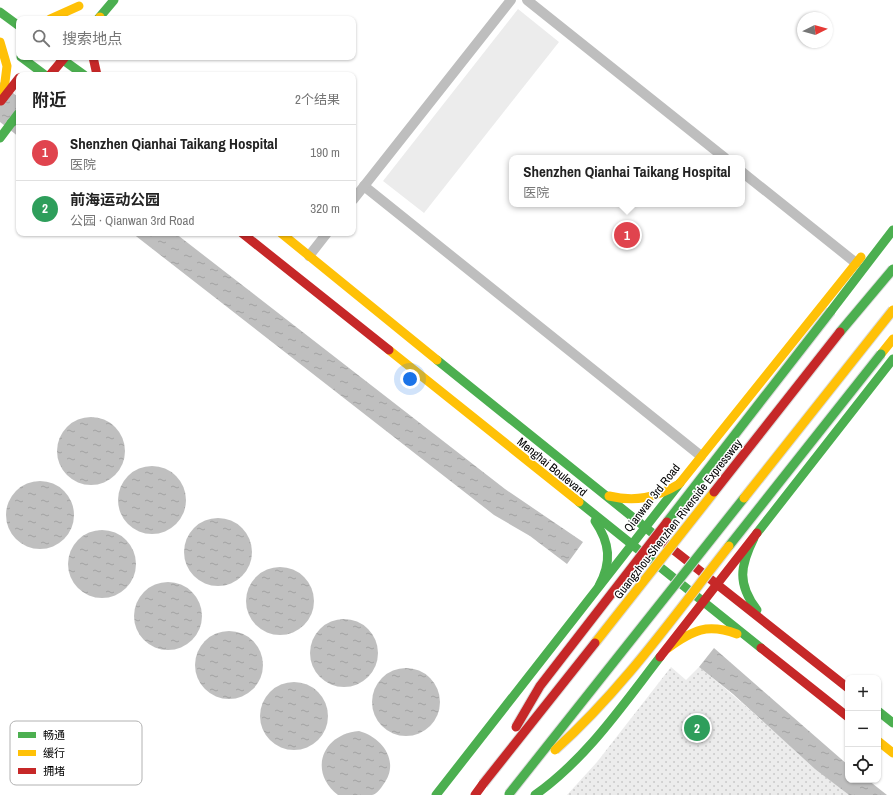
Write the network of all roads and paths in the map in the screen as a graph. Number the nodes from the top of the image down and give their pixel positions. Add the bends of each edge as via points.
1 (114, 0) edge
2 (511, 0) edge
3 (527, 0) edge
4 (82, 3) edge
5 (0, 12) edge
6 (56, 16) edge
7 (71, 16) edge
8 (101, 16) edge
9 (16, 23) edge
10 (0, 42) edge
11 (16, 53) edge
12 (33, 60) edge
13 (61, 60) edge
14 (65, 60) edge
15 (94, 60) edge
16 (23, 72) edge
17 (43, 72) edge
18 (52, 72) edge
19 (80, 72) edge
20 (96, 72) edge
21 (16, 82) edge
22 (2, 100) edge
23 (15, 120) edge
24 (0, 138) edge
25 (721, 155) edge
26 (745, 174) edge
27 (364, 186) junction
28 (356, 196) edge
29 (893, 221) edge
30 (893, 230) edge
31 (246, 236) edge
32 (285, 236) edge
33 (325, 236) edge
34 (309, 256) junction
35 (856, 263) junction
36 (893, 270) edge
37 (893, 310) edge
38 (893, 339) edge
39 (893, 359) edge
40 (701, 456) junction
41 (679, 484) junction
42 (603, 494) junction
43 (585, 509) junction
44 (645, 527) junction
45 (754, 538) junction
46 (631, 545) junction
47 (717, 585) junction
48 (599, 586) junction
49 (703, 603) junction
50 (780, 634) junction
51 (749, 639) junction
52 (668, 648) junction
53 (845, 686) edge
54 (881, 714) edge
55 (845, 715) edge
56 (893, 723) edge
57 (881, 743) edge
58 (893, 753) edge
59 (483, 784) junction
60 (509, 794) edge
61 (436, 795) edge
62 (475, 795) edge
63 (535, 795) edge

1 - 8 main road
2 - 27 street
3 - 25 street
4 - 6 main road
4 - 7 main road
5 - 9 main road
10 - 11 main road
10 - 22 main road via 7,66
12 - 16 main road
12 - 17 main road
13 - 18 main road
14 - 19 main road
15 - 20 main road
21 - 22 main road
23 - 24 main road
26 - 35 street
27 - 28 street
27 - 40 street
29 - 35 main road, Qianwan 3rd Road
30 - 59 main road, bridge via 554,667 540,686
31 - 43 main road, Menghai Boulevard
32 - 34 main road, Menghai Boulevard
33 - 34 street
34 - 42 main road, Menghai Boulevard
35 - 40 main road, Qianwan 3rd Road
36 - 59 main road, Guangzhou-Shenzhen Riverside Expressway, bridge via 864,303
37 - 60 main road, bridge
38 - 60 main road, bridge via 613,693
39 - 45 main road
40 - 41 main road, Qianwan 3rd Road
41 - 42 main road via 657,497 639,500
41 - 44 main road, Qianwan 3rd Road
42 - 44 main road, Menghai Boulevard
43 - 46 main road, Menghai Boulevard
43 - 48 main road via 601,530 608,550 607,570
44 - 46 main road, Qianwan 3rd Road
44 - 47 main road, Menghai Boulevard
45 - 47 main road
45 - 50 main road via 744,556 742,570 746,593 753,606
46 - 48 main road, Qianwan 3rd Road
46 - 49 main road, Menghai Boulevard
47 - 49 main road
47 - 50 main road, Menghai Boulevard
48 - 61 main road, Qianwan 3rd Road
49 - 51 main road, Menghai Boulevard
49 - 52 main road
50 - 53 main road, Menghai Boulevard
51 - 52 main road via 713,627 688,633
51 - 55 main road, Menghai Boulevard
52 - 63 main road via 585,752 556,780
54 - 56 main road
57 - 58 main road
59 - 62 main road

